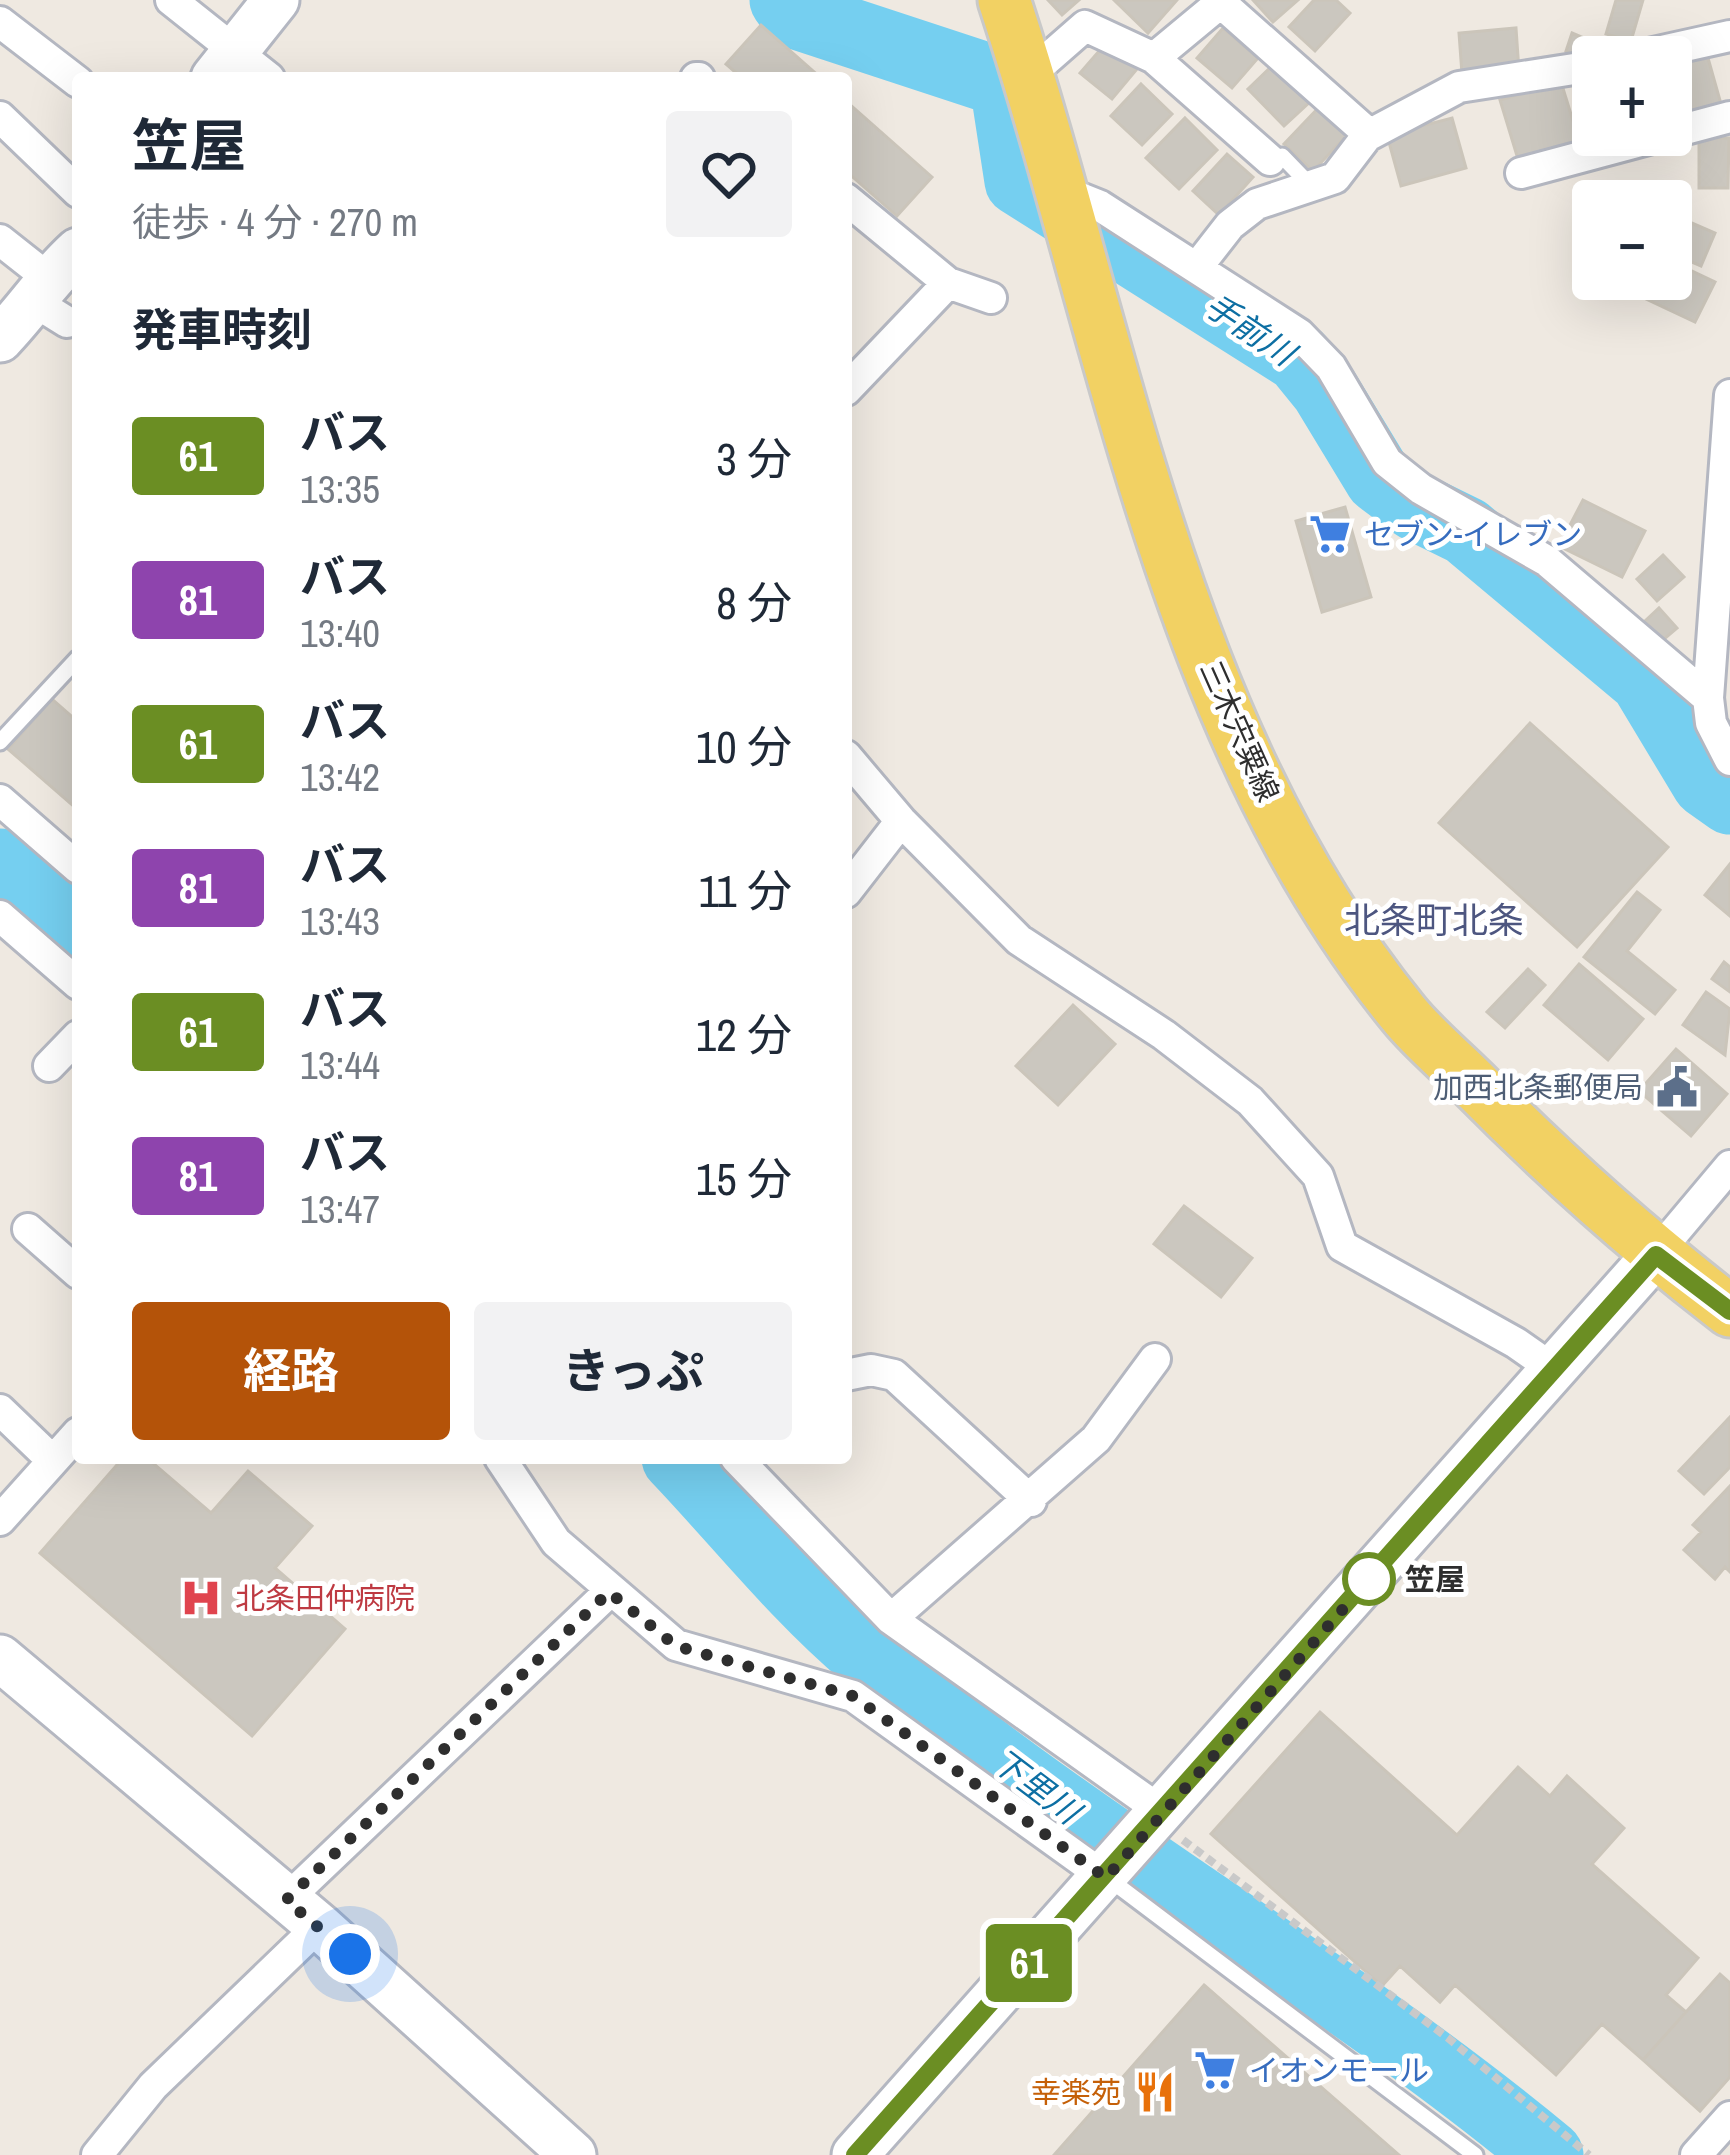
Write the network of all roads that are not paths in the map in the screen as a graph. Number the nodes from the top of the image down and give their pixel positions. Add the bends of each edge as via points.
1 (170, 0) edge
2 (276, 0) edge
3 (1004, 0) edge
4 (1222, 2) edge
5 (0, 22) edge
6 (1730, 36) edge
7 (1692, 44) edge
8 (1154, 58) junction
9 (239, 69) edge
10 (1572, 69) edge
11 (1029, 75) junction
12 (72, 77) edge
13 (0, 117) edge
14 (1730, 117) edge
15 (1361, 127) dead end
16 (1270, 160) joint
17 (1521, 173) dead end
18 (72, 187) edge
19 (1312, 188) junction
20 (1060, 190) junction
21 (852, 204) edge
22 (0, 240) edge
23 (1198, 266) junction
24 (948, 284) junction
25 (57, 288) edge
26 (991, 298) dead end
27 (0, 339) edge
28 (852, 380) edge
29 (1730, 395) edge
30 (72, 666) edge
31 (1708, 698) junction
32 (0, 742) edge
33 (1728, 754) edge
34 (852, 763) edge
35 (0, 800) edge
36 (902, 821) junction
37 (72, 863) edge
38 (852, 884) edge
39 (0, 916) edge
40 (72, 979) edge
41 (72, 1042) edge
42 (49, 1066) dead end
43 (1730, 1166) edge
44 (28, 1229) dead end
45 (1656, 1255) junction
46 (72, 1268) edge
47 (1730, 1311) edge
48 (1155, 1359) dead end
49 (1556, 1372) junction
50 (852, 1374) edge
51 (0, 1410) edge
52 (72, 1439) edge
53 (52, 1460) junction
54 (504, 1464) edge
55 (750, 1464) edge
56 (1031, 1501) junction
57 (0, 1520) edge
58 (609, 1592) junction
59 (891, 1619) junction
60 (0, 1658) edge
61 (1155, 1818) junction
62 (1106, 1878) junction
63 (302, 1913) junction
64 (1730, 2117) edge
65 (97, 2155) edge
66 (573, 2155) edge
67 (855, 2155) edge
68 (1475, 2155) edge
69 (1696, 2155) edge

1 - 9 street
2 - 9 main road
3 - 11 main road, 三木宍粟線
4 - 8 street
4 - 15 street
5 - 12 street
6 - 7 street
8 - 11 street via 1085,26
8 - 16 street
10 - 19 street via 1459,87 1367,136 1335,178
11 - 20 main road, 三木宍粟線
13 - 18 street
14 - 17 street
16 - 19 lane via 1282,156
19 - 23 street via 1257,204
20 - 23 street
20 - 45 main road, 三木宍粟線 via 1154,525 1272,806 1338,922 1404,1014
21 - 24 street
22 - 25 street
23 - 31 street via 1299,334 1330,367 1387,462 1547,561
24 - 26 street
24 - 28 street
25 - 27 main road
29 - 31 street
30 - 32 lane
31 - 33 street
34 - 36 street
35 - 37 street
36 - 38 street
36 - 49 street via 1019,940 1250,1100 1318,1176 1342,1246
39 - 40 street
41 - 42 street
43 - 45 street
44 - 46 street
45 - 47 main road, 三木宍粟線
45 - 49 main road
48 - 56 street via 1096,1439
49 - 61 main road
50 - 56 street via 894,1375
51 - 53 street
52 - 53 street
53 - 57 street
54 - 58 street via 556,1542
55 - 59 street
56 - 59 street
58 - 62 street via 676,1646 853,1696
58 - 63 street
59 - 61 street
60 - 63 main road
61 - 62 main road
62 - 67 main road
62 - 68 lane
63 - 65 street
63 - 66 main road
64 - 69 street

